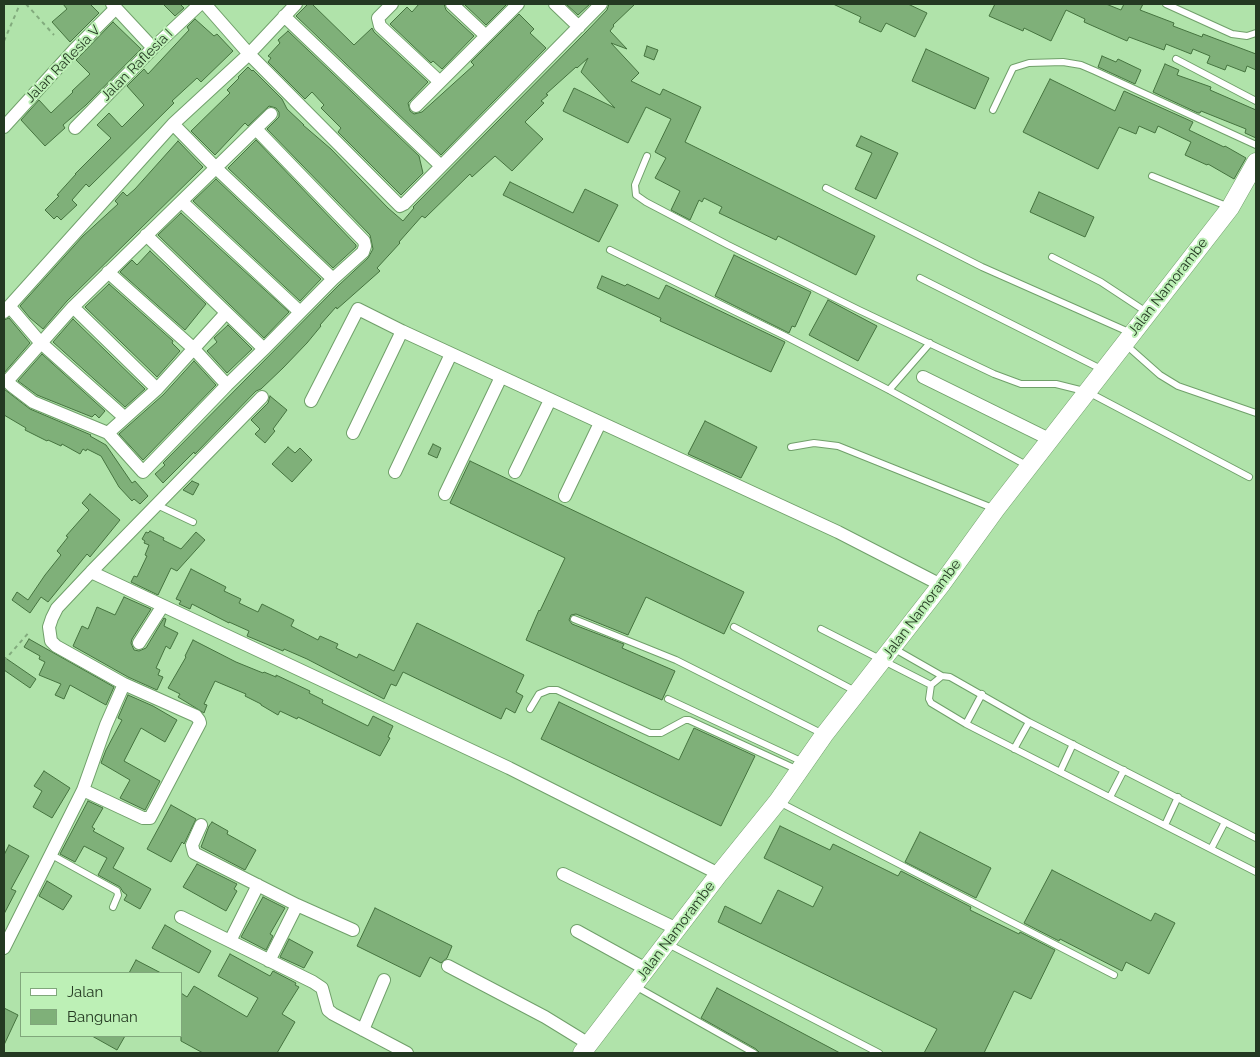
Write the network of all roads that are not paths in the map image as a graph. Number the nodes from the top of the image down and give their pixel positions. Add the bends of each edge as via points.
1 (200, 4) edge
2 (205, 4) edge
3 (296, 4) edge
4 (392, 4) edge
5 (452, 4) edge
6 (518, 4) edge
7 (555, 4) edge
8 (601, 4) edge
9 (1166, 4) edge
10 (114, 6) edge
11 (284, 16) junction
12 (579, 27) junction
13 (1256, 33) edge
14 (486, 36) junction
15 (153, 48) junction
16 (249, 54) junction
17 (1176, 59) dead end
18 (440, 82) junction
19 (1256, 100) edge
20 (416, 106) dead end
21 (993, 110) dead end
22 (271, 114) dead end
23 (6, 122) edge
24 (173, 124) junction
25 (75, 128) dead end
26 (256, 130) junction
27 (1256, 145) edge
28 (647, 156) dead end
29 (1256, 162) edge
30 (441, 166) junction
31 (216, 168) junction
32 (1152, 176) dead end
33 (826, 188) dead end
34 (182, 202) junction
35 (1230, 208) junction
36 (146, 235) junction
37 (610, 250) dead end
38 (1052, 257) dead end
39 (108, 272) junction
40 (920, 278) dead end
41 (332, 279) junction
42 (73, 307) junction
43 (7, 310) edge
44 (300, 312) junction
45 (226, 313) junction
46 (1149, 313) junction
47 (402, 331) junction
48 (1128, 338) junction
49 (40, 342) junction
50 (930, 343) junction
51 (193, 348) junction
52 (264, 350) junction
53 (451, 354) junction
54 (1104, 370) junction
55 (502, 377) junction
56 (923, 377) dead end
57 (227, 385) junction
58 (157, 389) junction
59 (889, 390) junction
60 (1088, 392) junction
61 (262, 397) dead end
62 (550, 400) junction
63 (311, 401) dead end
64 (1256, 413) edge
65 (124, 418) junction
66 (600, 423) junction
67 (108, 433) junction
68 (353, 433) dead end
69 (1051, 440) junction
70 (791, 447) dead end
71 (1030, 466) junction
72 (395, 472) dead end
73 (515, 472) dead end
74 (1249, 477) dead end
75 (445, 494) dead end
76 (565, 496) dead end
77 (156, 504) junction
78 (996, 509) junction
79 (193, 522) dead end
80 (90, 572) junction
81 (940, 585) junction
82 (162, 607) junction
83 (574, 619) dead end
84 (734, 627) dead end
85 (821, 629) dead end
86 (139, 643) dead end
87 (887, 654) junction
88 (942, 676) junction
89 (124, 684) junction
90 (930, 685) junction
91 (858, 692) junction
92 (982, 694) junction
93 (668, 699) dead end
94 (530, 709) dead end
95 (1029, 722) junction
96 (966, 724) junction
97 (824, 735) junction
98 (1073, 744) junction
99 (1014, 749) junction
100 (801, 767) junction
101 (1124, 770) junction
102 (1060, 772) junction
103 (83, 790) junction
104 (1110, 797) junction
105 (1178, 798) junction
106 (778, 801) junction
107 (1225, 822) junction
108 (201, 825) dead end
109 (1165, 825) junction
110 (1256, 838) edge
111 (1211, 849) junction
112 (50, 854) junction
113 (1256, 872) edge
114 (563, 874) dead end
115 (719, 874) junction
116 (258, 885) junction
117 (297, 905) junction
118 (113, 907) dead end
119 (181, 917) dead end
120 (353, 930) dead end
121 (577, 930) dead end
122 (672, 936) junction
123 (230, 941) junction
124 (4, 948) edge
125 (269, 960) junction
126 (448, 966) dead end
127 (646, 969) junction
128 (1114, 976) dead end
129 (384, 980) dead end
130 (634, 985) junction
131 (362, 1030) junction
132 (586, 1049) edge
133 (408, 1053) edge
134 (754, 1053) edge
135 (879, 1053) edge

1 - 15 street, Jalan Raflesia I
2 - 16 street
3 - 11 street
4 - 18 street via 379,16 380,26
5 - 14 street
6 - 14 street
7 - 12 street
8 - 12 street
9 - 13 lane via 1232,34 1247,36
10 - 15 street
10 - 23 street, Jalan Raflesia V
11 - 16 street
11 - 30 street
12 - 30 street
14 - 18 street
15 - 25 street, Jalan Raflesia I
16 - 24 street
16 - 30 street via 398,205 404,204
17 - 19 lane
18 - 20 street
21 - 27 lane via 1013,68 1029,63 1063,62 1096,71
22 - 26 street
24 - 31 street
24 - 43 street
26 - 31 street
26 - 41 street via 364,241 363,252
28 - 50 lane via 634,185 639,198 736,250
29 - 35 main road, Jalan Namorambe
31 - 34 street
31 - 41 street
32 - 35 lane
33 - 48 lane
34 - 36 street
34 - 44 street
35 - 46 main road, Jalan Namorambe
36 - 39 street
36 - 45 street
37 - 59 lane
38 - 46 lane via 1101,282
39 - 42 street
39 - 51 street
40 - 54 lane
41 - 44 street
42 - 49 street
42 - 58 street
43 - 49 street
44 - 52 street
45 - 51 street
45 - 52 street
46 - 48 main road, Jalan Namorambe
47 - 53 street
47 - 63 street via 358,309
47 - 68 street
48 - 54 main road, Jalan Namorambe
48 - 64 lane via 1160,375 1178,386
49 - 65 street
49 - 67 street via 9,378 9,384 33,402
50 - 59 lane
50 - 60 lane via 1011,382 1056,384
51 - 57 street
51 - 58 street
52 - 57 street
53 - 55 street
53 - 72 street
54 - 60 main road, Jalan Namorambe
55 - 62 street
55 - 75 street
56 - 69 street
57 - 67 street via 143,472
58 - 65 street
59 - 71 lane
60 - 69 main road, Jalan Namorambe
60 - 74 lane
61 - 77 street
62 - 66 street
62 - 73 street
65 - 67 street
66 - 76 street
66 - 81 street via 838,532
69 - 71 main road, Jalan Namorambe
70 - 78 lane via 814,443 838,446
71 - 78 main road, Jalan Namorambe
77 - 79 lane
77 - 80 street
78 - 81 main road, Jalan Namorambe
80 - 82 street
80 - 89 street via 57,608 49,635 56,646
81 - 87 main road, Jalan Namorambe
82 - 86 street
82 - 115 street via 509,768
83 - 97 lane via 676,660
84 - 91 lane
85 - 87 lane
87 - 88 lane
87 - 90 lane
87 - 91 main road, Jalan Namorambe
88 - 90 lane
88 - 92 lane
89 - 103 street
89 - 103 street via 196,716 199,727 150,818 143,818
90 - 96 lane via 931,703
91 - 97 main road, Jalan Namorambe
92 - 95 lane
92 - 96 lane
93 - 100 lane
94 - 100 lane via 539,694 557,690 650,733 661,733 689,720
95 - 98 lane
95 - 99 lane
96 - 99 lane
97 - 100 main road, Jalan Namorambe
98 - 101 lane
98 - 102 lane
99 - 102 lane
100 - 106 main road, Jalan Namorambe
101 - 104 lane
101 - 105 lane
102 - 104 lane
103 - 112 street
104 - 109 lane
105 - 107 lane
105 - 109 lane
106 - 115 main road, Jalan Namorambe
106 - 128 lane
107 - 110 lane
107 - 111 lane
108 - 116 street via 192,845 194,853
109 - 111 lane
111 - 113 lane
112 - 118 lane via 117,891
112 - 124 street
114 - 122 street
115 - 122 main road, Jalan Namorambe
116 - 117 street
116 - 123 street
117 - 120 street
117 - 125 street
119 - 123 street
121 - 127 street
122 - 127 main road, Jalan Namorambe
122 - 135 lane
123 - 125 street
125 - 131 street via 322,988 328,1010
126 - 132 street via 545,1017
127 - 130 main road, Jalan Namorambe
129 - 131 street
130 - 132 main road, Jalan Namorambe
130 - 134 lane
131 - 133 street

